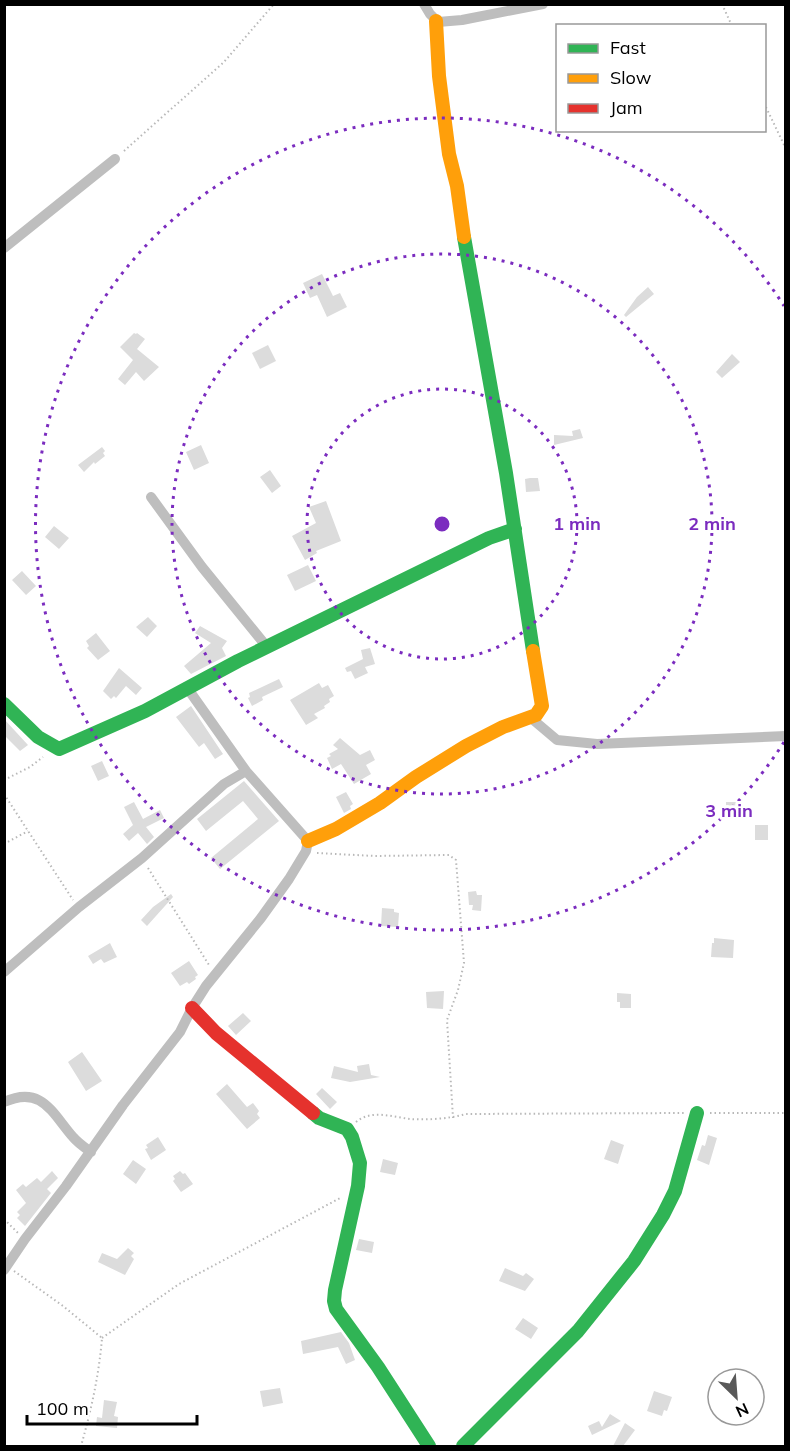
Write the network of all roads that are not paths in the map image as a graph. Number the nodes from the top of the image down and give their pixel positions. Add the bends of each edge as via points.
1 (424, 4) edge
2 (543, 4) edge
3 (436, 21) junction
4 (115, 159) road end
5 (4, 248) edge
6 (151, 497) dead end
7 (515, 529) junction
8 (267, 647) junction
9 (188, 689) junction
10 (4, 704) edge
11 (531, 717) junction
12 (786, 736) edge
13 (246, 771) junction
14 (308, 841) junction
15 (4, 972) edge
16 (192, 1008) junction
17 (4, 1102) edge
18 (697, 1113) road end
19 (91, 1152) junction
20 (6, 1268) edge
21 (429, 1446) edge
22 (463, 1446) edge

1 - 3 street
2 - 3 street via 462,20
3 - 7 street via 449,154
4 - 5 street
6 - 8 street
7 - 8 street
7 - 11 street via 542,696 540,711
8 - 9 street
9 - 10 street via 55,749
9 - 13 street
11 - 12 street via 557,740 597,744
11 - 14 street via 466,746 380,803
13 - 14 street
13 - 15 street via 224,784
14 - 16 street via 289,879
16 - 19 street via 180,1032
16 - 21 street via 300,1104 319,1118 347,1130 352,1137 359,1156 358,1186 334,1306
17 - 19 street via 23,1096 41,1100
18 - 22 street via 675,1191 634,1261 578,1331
19 - 20 street

